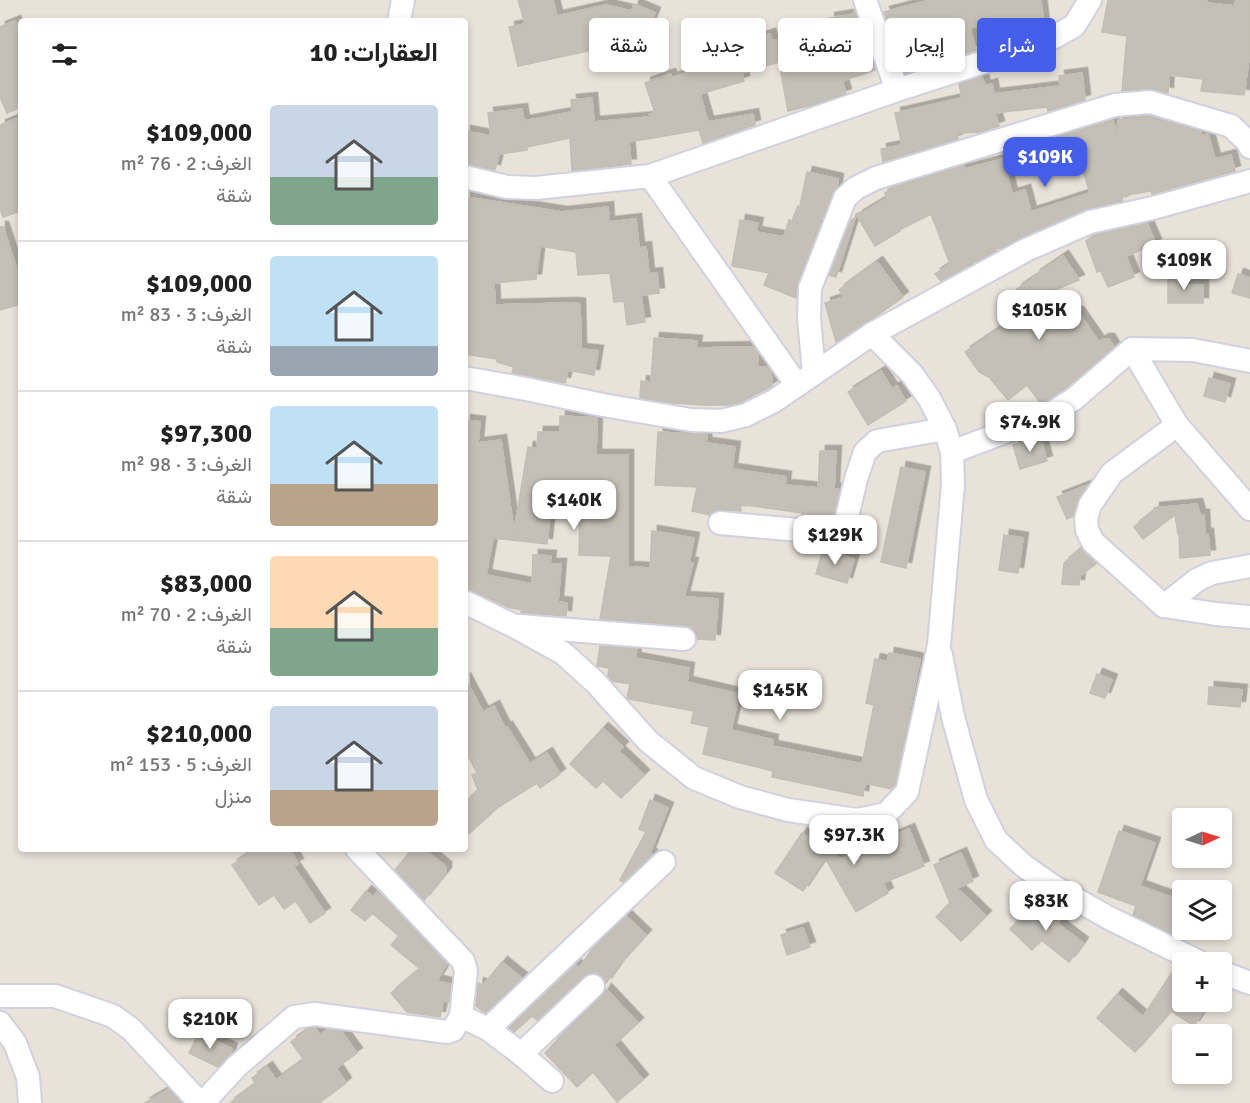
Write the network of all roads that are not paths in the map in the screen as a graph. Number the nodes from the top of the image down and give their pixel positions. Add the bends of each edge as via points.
1 (403, 0) edge
2 (865, 0) edge
3 (1090, 0) edge
4 (400, 18) edge
5 (897, 90) junction
6 (1250, 147) edge
7 (650, 176) junction
8 (468, 178) edge
9 (1250, 181) edge
10 (872, 334) junction
11 (1132, 349) junction
12 (1250, 361) edge
13 (468, 379) edge
14 (806, 379) junction
15 (1177, 425) junction
16 (945, 429) junction
17 (952, 452) junction
18 (1250, 509) edge
19 (720, 523) dead end
20 (1250, 566) edge
21 (468, 603) edge
22 (1164, 606) junction
23 (1250, 617) edge
24 (512, 625) junction
25 (684, 639) dead end
26 (939, 645) junction
27 (360, 852) edge
28 (664, 862) dead end
29 (1179, 952) edge
30 (1232, 976) edge
31 (1250, 983) edge
32 (593, 986) dead end
33 (0, 996) edge
34 (461, 1016) junction
35 (0, 1023) edge
36 (488, 1029) junction
37 (521, 1054) junction
38 (552, 1081) dead end
39 (30, 1103) edge
40 (202, 1103) edge

1 - 4 street
2 - 5 street
3 - 5 street via 1074,26 1043,43
5 - 7 street
6 - 14 street via 1231,126 1150,102 1115,105 876,178 856,188 845,198 810,288
7 - 8 street via 536,188 507,187
7 - 14 street
9 - 10 street via 1165,206 1090,222 1026,250
10 - 14 street
10 - 16 street via 912,374
11 - 12 street via 1193,350
11 - 15 street
11 - 17 street via 1074,399 1047,416
13 - 14 street via 691,420 721,421 746,415
15 - 18 street
15 - 22 street via 1112,473 1090,505 1086,519 1093,542
16 - 17 street
16 - 19 street via 877,441 865,452 840,531
17 - 26 street via 953,484
20 - 22 street via 1212,573
21 - 24 street
22 - 23 street
24 - 25 street
24 - 26 street via 563,653 648,741 694,778 740,797 788,810 857,820 886,814 907,792
26 - 29 street via 953,717 976,800 996,840 1050,885
27 - 34 street via 463,960 466,971
28 - 36 street
30 - 31 street
32 - 37 street
33 - 40 street via 56,996 113,1016 131,1029
34 - 36 street
34 - 40 street via 453,1030 447,1032 315,1014 294,1017 237,1066
35 - 39 street via 15,1043 28,1077
36 - 37 street
37 - 38 street

